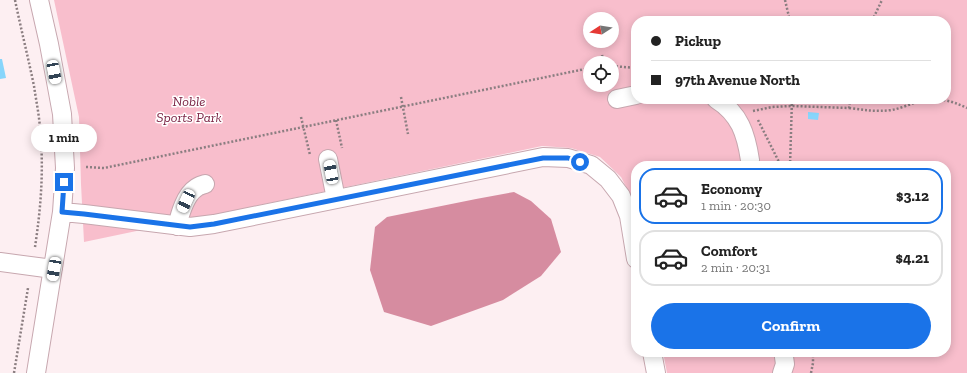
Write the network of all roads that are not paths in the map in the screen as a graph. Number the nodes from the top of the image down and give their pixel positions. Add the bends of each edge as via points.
1 (39, 0) edge
2 (631, 96) edge
3 (617, 99) dead end
4 (722, 104) edge
5 (328, 159) dead end
6 (750, 160) dead end
7 (205, 184) dead end
8 (336, 199) junction
9 (62, 212) junction
10 (177, 226) junction
11 (631, 232) edge
12 (0, 262) edge
13 (54, 269) junction
14 (653, 357) edge
15 (36, 373) edge
16 (656, 373) edge

1 - 9 street via 62,114 65,168
2 - 3 street
4 - 6 street via 742,126
5 - 8 street
7 - 10 street via 191,192
8 - 10 street via 214,224
8 - 11 street via 543,158 568,158 591,165 608,179 621,196
9 - 10 street
9 - 13 street
12 - 13 street
13 - 15 street
14 - 16 street

